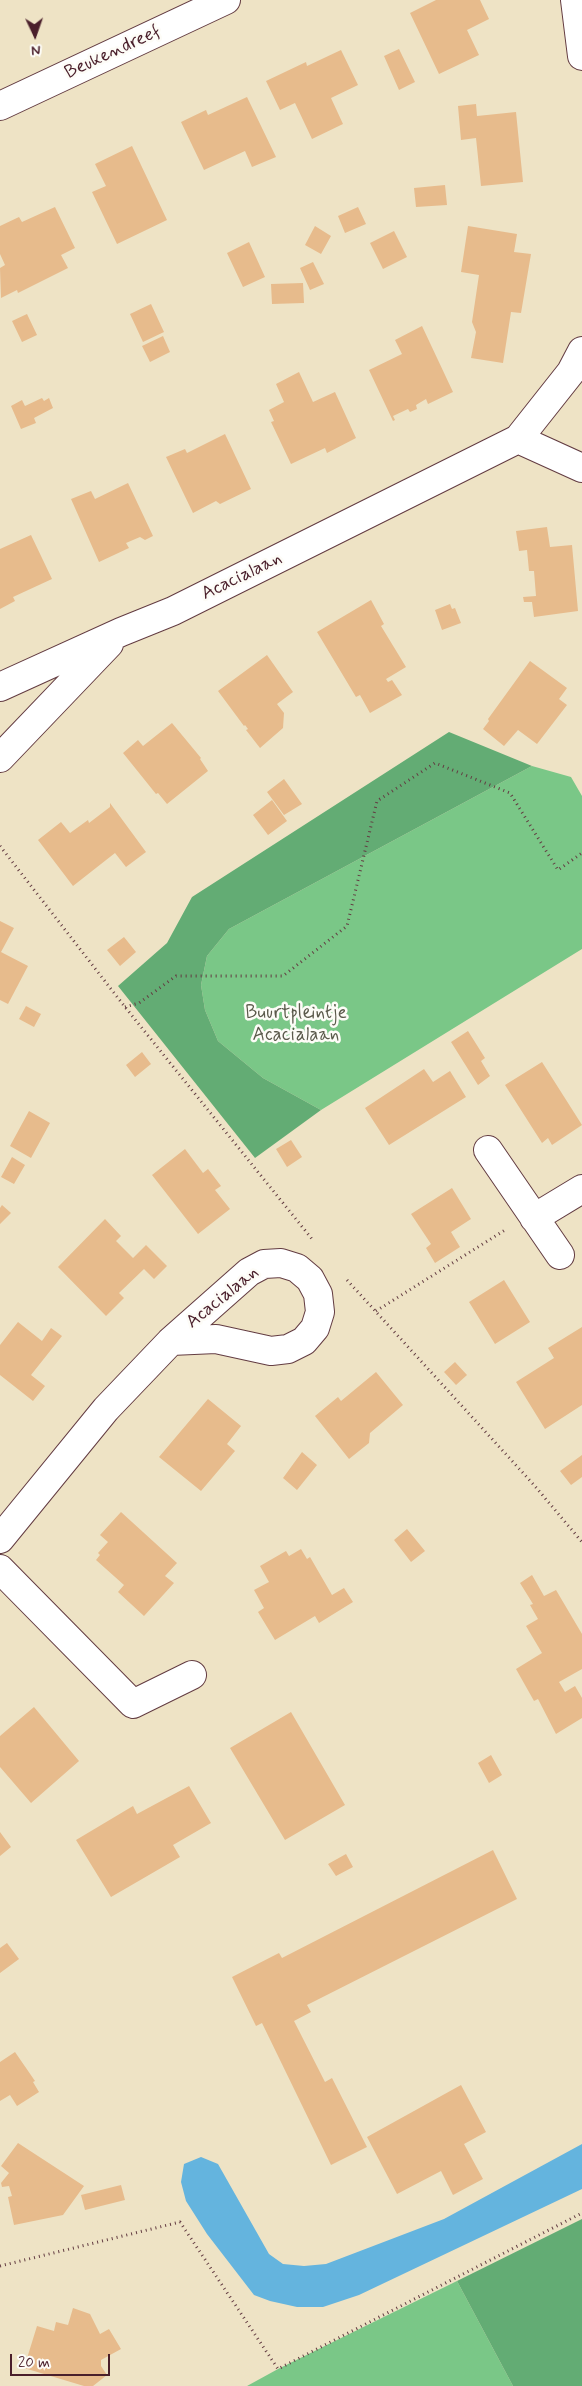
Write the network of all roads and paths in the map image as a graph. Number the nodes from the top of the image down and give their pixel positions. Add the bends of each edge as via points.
1 (226, 0) edge
2 (574, 0) edge
3 (582, 56) edge
4 (0, 106) edge
5 (582, 351) edge
6 (518, 439) junction
7 (582, 468) edge
8 (121, 632) junction
9 (0, 687) edge
10 (0, 758) edge
11 (0, 846) edge
12 (582, 852) edge
13 (125, 1007) junction
14 (488, 1150) dead end
15 (582, 1189) edge
16 (533, 1216) junction
17 (313, 1241) dead end
18 (560, 1255) dead end
19 (344, 1277) dead end
20 (376, 1311) junction
21 (171, 1341) junction
22 (0, 1539) edge
23 (582, 1542) edge
24 (0, 1569) edge
25 (192, 1675) dead end
26 (582, 2213) edge
27 (0, 2266) edge

1 - 4 street, Beukendreef
2 - 3 street
5 - 6 street, Acacialaan via 571,372
6 - 7 street
6 - 8 street, Acacialaan via 174,611
8 - 9 street
8 - 10 street, Acacialaan
11 - 13 path
12 - 13 path via 558,870 510,793 435,763 377,801 347,926 283,976 176,976 139,1003
13 - 17 path
14 - 16 street
15 - 16 street
16 - 18 street
16 - 20 path
19 - 20 path
20 - 23 path
21 - 21 street, Acacialaan via 216,1340 271,1350 288,1349 304,1341 315,1328 320,1312 318,1294 310,1279 297,1268 281,1263 264,1264 249,1272
21 - 22 street, Acacialaan via 106,1409
24 - 25 street via 133,1704
26 - 27 path via 278,2369 180,2222

